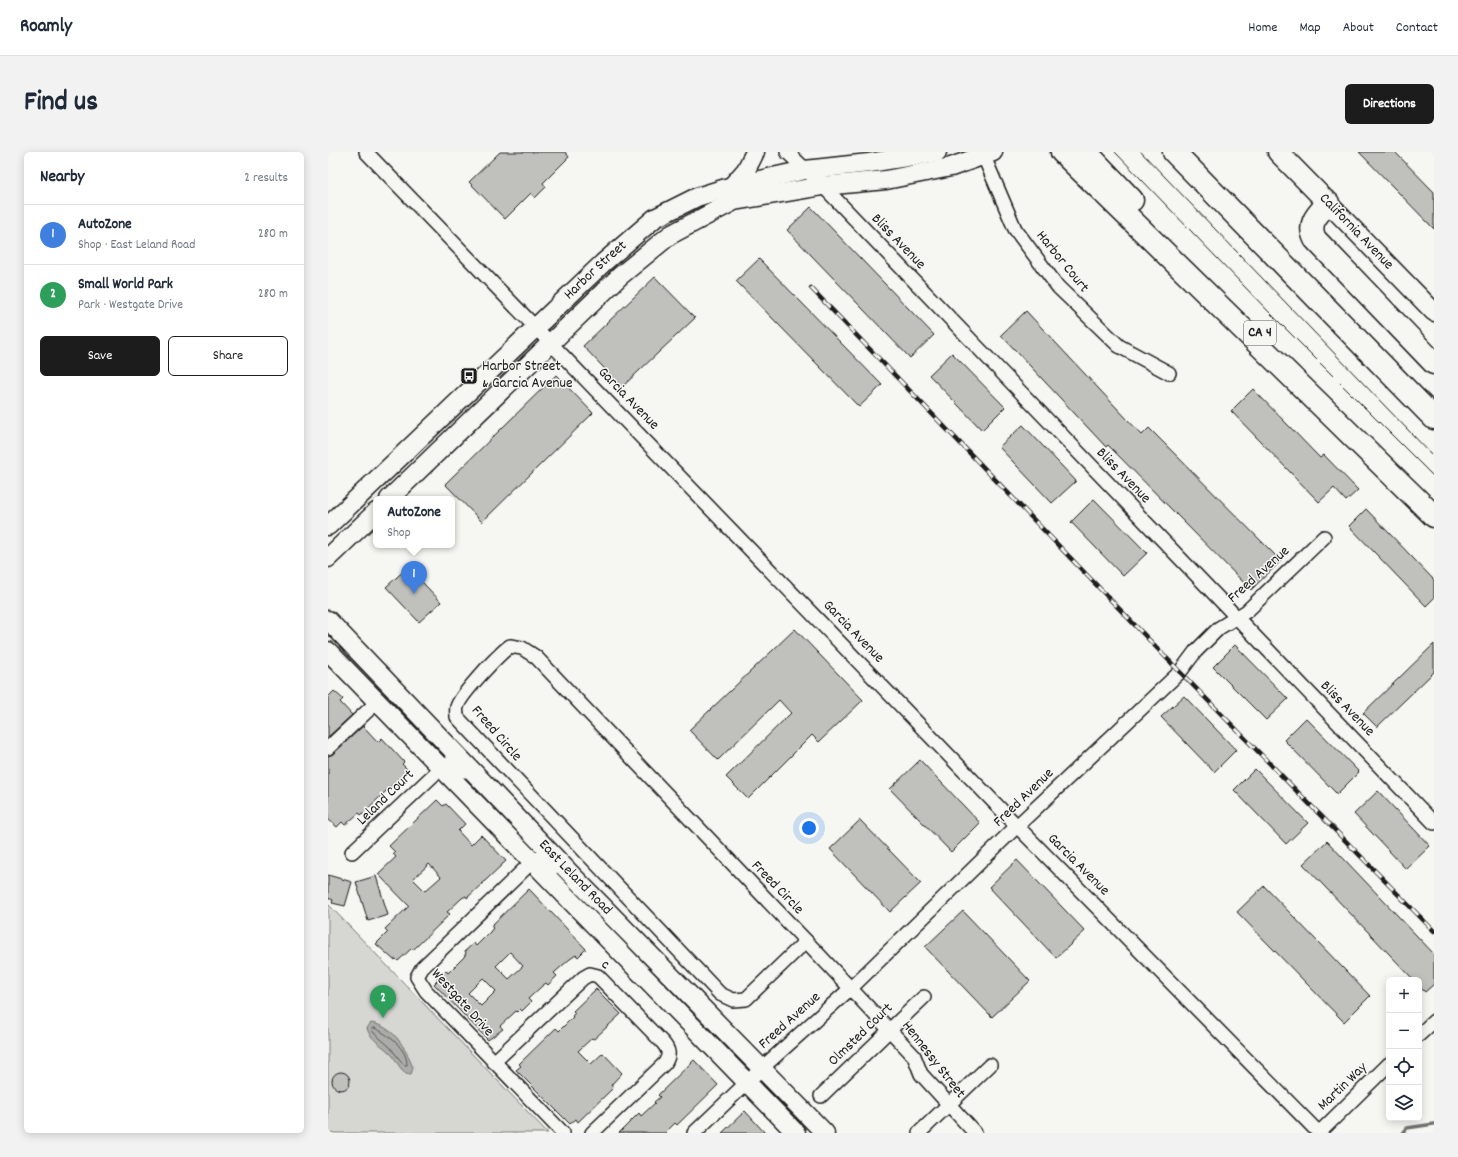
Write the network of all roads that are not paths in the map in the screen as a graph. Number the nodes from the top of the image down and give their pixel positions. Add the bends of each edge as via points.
1 (366, 152) edge
2 (755, 152) edge
3 (787, 152) edge
4 (937, 152) edge
5 (1062, 152) edge
6 (1086, 152) edge
7 (1174, 152) edge
8 (1278, 152) edge
9 (986, 153) edge
10 (805, 170) junction
11 (732, 186) junction
12 (823, 186) junction
13 (1328, 203) junction
14 (1434, 312) edge
15 (536, 328) junction
16 (551, 343) junction
17 (1434, 362) edge
18 (1169, 373) dead end
19 (1434, 418) edge
20 (392, 496) edge
21 (373, 515) edge
22 (1434, 515) edge
23 (328, 526) edge
24 (1324, 537) dead end
25 (328, 558) edge
26 (1236, 617) junction
27 (328, 620) edge
28 (328, 650) edge
29 (377, 702) junction
30 (328, 748) edge
31 (441, 768) junction
32 (474, 771) junction
33 (1434, 822) edge
34 (1017, 826) junction
35 (352, 852) dead end
36 (532, 862) junction
37 (570, 873) junction
38 (806, 941) junction
39 (851, 988) junction
40 (924, 997) dead end
41 (1434, 1020) edge
42 (890, 1030) junction
43 (1422, 1032) edge
44 (494, 1062) junction
45 (990, 1065) dead end
46 (1386, 1067) edge
47 (761, 1069) junction
48 (747, 1083) junction
49 (821, 1096) dead end
50 (948, 1106) junction
51 (563, 1133) edge
52 (592, 1133) edge
53 (694, 1133) edge
54 (796, 1133) edge
55 (825, 1133) edge
56 (918, 1133) edge
57 (974, 1133) edge
58 (1319, 1133) edge

1 - 15 street, Garcia Avenue
2 - 11 street via 746,170
3 - 10 street, Bliss Avenue
4 - 10 street, Harbor Street
5 - 22 highway
6 - 22 highway, CA 4
7 - 19 highway
8 - 13 main road, California Avenue
9 - 12 street, Harbor Street via 951,167 886,180
9 - 18 street, Harbor Court via 1015,229 1058,287 1119,346
10 - 11 street, Harbor Street
10 - 12 street, Bliss Avenue
11 - 15 street, Harbor Street via 697,197 655,218 603,263
12 - 16 street, Harbor Street via 734,201 670,234 620,276
12 - 26 street, Bliss Avenue
13 - 14 street, California Avenue
13 - 17 highway via 1313,221 1312,233 1315,239
15 - 16 street, Garcia Avenue
15 - 23 street, Harbor Street
16 - 20 street, Harbor Street
16 - 34 street, Garcia Avenue
21 - 25 street
24 - 26 street, Freed Avenue via 1247,610
26 - 33 street, Bliss Avenue
26 - 34 street, Freed Avenue via 1218,628 1180,672
27 - 32 street, East Leland Road
28 - 29 street, East Leland Road
29 - 30 street
29 - 31 street, East Leland Road
31 - 32 street via 450,763 459,771
31 - 35 street, Leland Court
31 - 36 street, East Leland Road
32 - 37 street, East Leland Road
34 - 39 street, Freed Avenue
34 - 58 street, Garcia Avenue
36 - 37 street via 543,857 561,872
36 - 44 street, Westgate Drive via 422,968 417,977 426,991
36 - 48 street, East Leland Road
37 - 47 street, East Leland Road
38 - 38 street, Freed Circle via 536,657 522,648 510,646 499,654 466,693 457,707 457,717 720,994 733,1000 746,999
38 - 39 street, Freed Circle
39 - 42 street, Hennessy Street
39 - 47 street, Freed Avenue
40 - 42 street, Olmsted Court
41 - 43 street
42 - 49 street, Olmsted Court
42 - 50 street, Hennessy Street via 914,1056 921,1074
44 - 51 street, Westgate Drive
44 - 52 street, c via 583,978 593,974 600,978 666,1045 669,1056 665,1063
45 - 50 street
46 - 58 street, Martin Way
47 - 48 street, Freed Avenue
47 - 55 street, East Leland Road
48 - 53 street, Freed Avenue
48 - 54 street, East Leland Road
50 - 56 street
50 - 57 street, Hennessy Street

